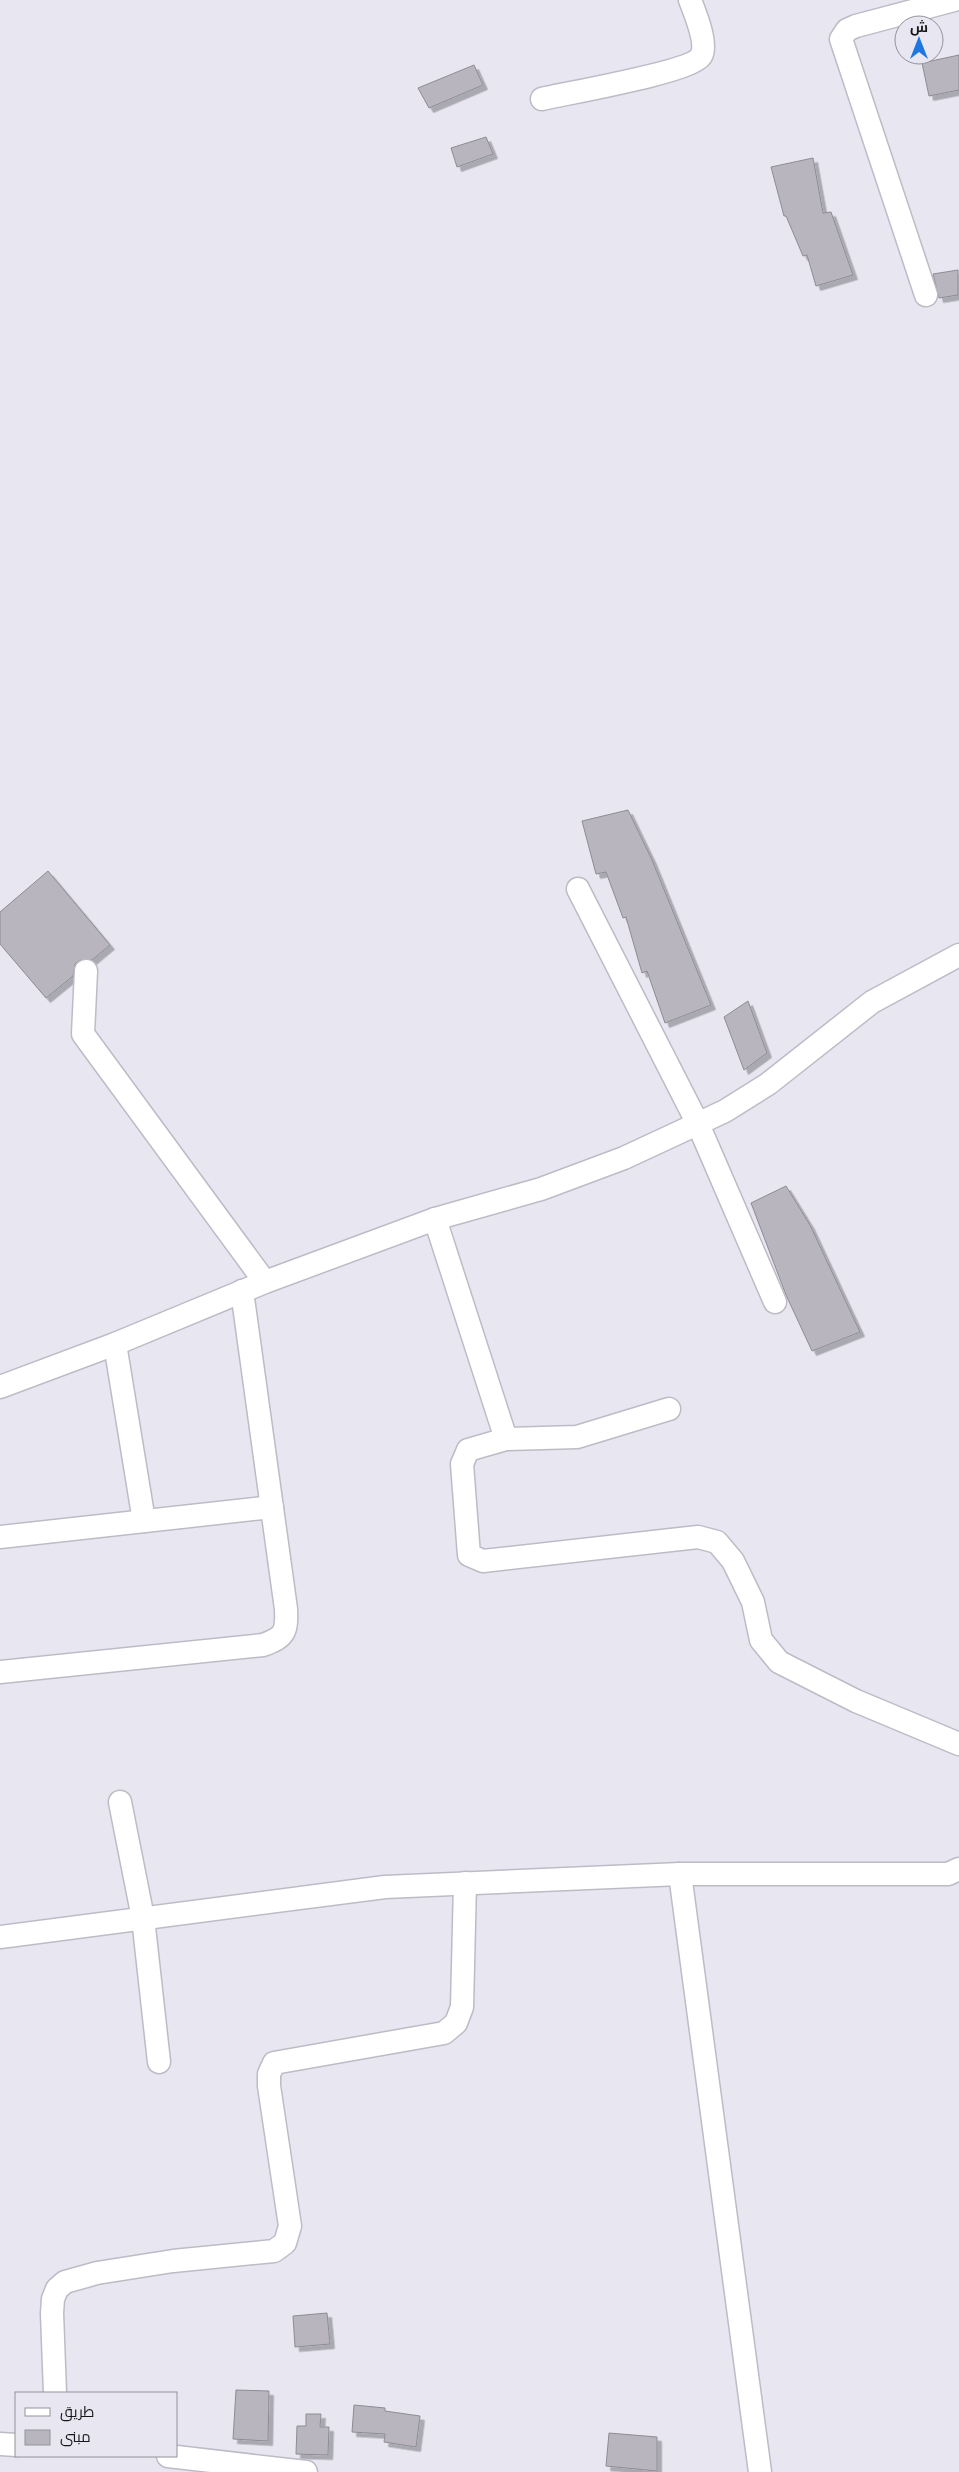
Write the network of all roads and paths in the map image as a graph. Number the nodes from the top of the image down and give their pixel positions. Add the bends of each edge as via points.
1 (690, 0) edge
2 (954, 0) edge
3 (542, 99) dead end
4 (926, 295) dead end
5 (578, 889) dead end
6 (959, 955) edge
7 (86, 971) dead end
8 (698, 1124) junction
9 (435, 1219) junction
10 (265, 1282) junction
11 (242, 1291) junction
12 (775, 1302) dead end
13 (115, 1344) junction
14 (0, 1387) edge
15 (669, 1409) dead end
16 (506, 1439) junction
17 (272, 1506) junction
18 (144, 1521) junction
19 (0, 1537) edge
20 (0, 1672) edge
21 (959, 1744) edge
22 (120, 1802) dead end
23 (959, 1869) edge
24 (680, 1874) junction
25 (465, 1883) junction
26 (143, 1918) junction
27 (0, 1937) edge
28 (159, 2062) dead end
29 (55, 2392) edge
30 (0, 2444) edge
31 (15, 2445) edge
32 (177, 2457) edge
33 (306, 2472) edge
34 (760, 2472) edge

1 - 3 street via 703,43 702,55 694,62 672,70
2 - 4 street via 856,26 847,30 841,39
5 - 8 street
6 - 8 street via 872,1002 768,1084
7 - 10 street via 83,1034
8 - 9 street via 624,1158 541,1189
8 - 12 street
9 - 10 street
9 - 16 street
10 - 11 street
11 - 13 street
11 - 17 street
13 - 14 street
13 - 18 street
15 - 16 street via 577,1437
16 - 21 street via 468,1450 462,1464 469,1554 483,1560 698,1537 717,1542 733,1561 753,1602 761,1640 779,1662 856,1701
17 - 18 street
17 - 20 street via 287,1626 279,1640 263,1645
18 - 19 street
22 - 26 street
23 - 24 street via 948,1874
24 - 25 street
24 - 34 street
25 - 26 street via 386,1887
25 - 29 street via 462,2007 456,2023 444,2033 274,2063 269,2074 269,2086 290,2226 285,2242 274,2251 97,2273 65,2282 53,2299
26 - 27 street
26 - 28 street
30 - 31 street
32 - 33 street

